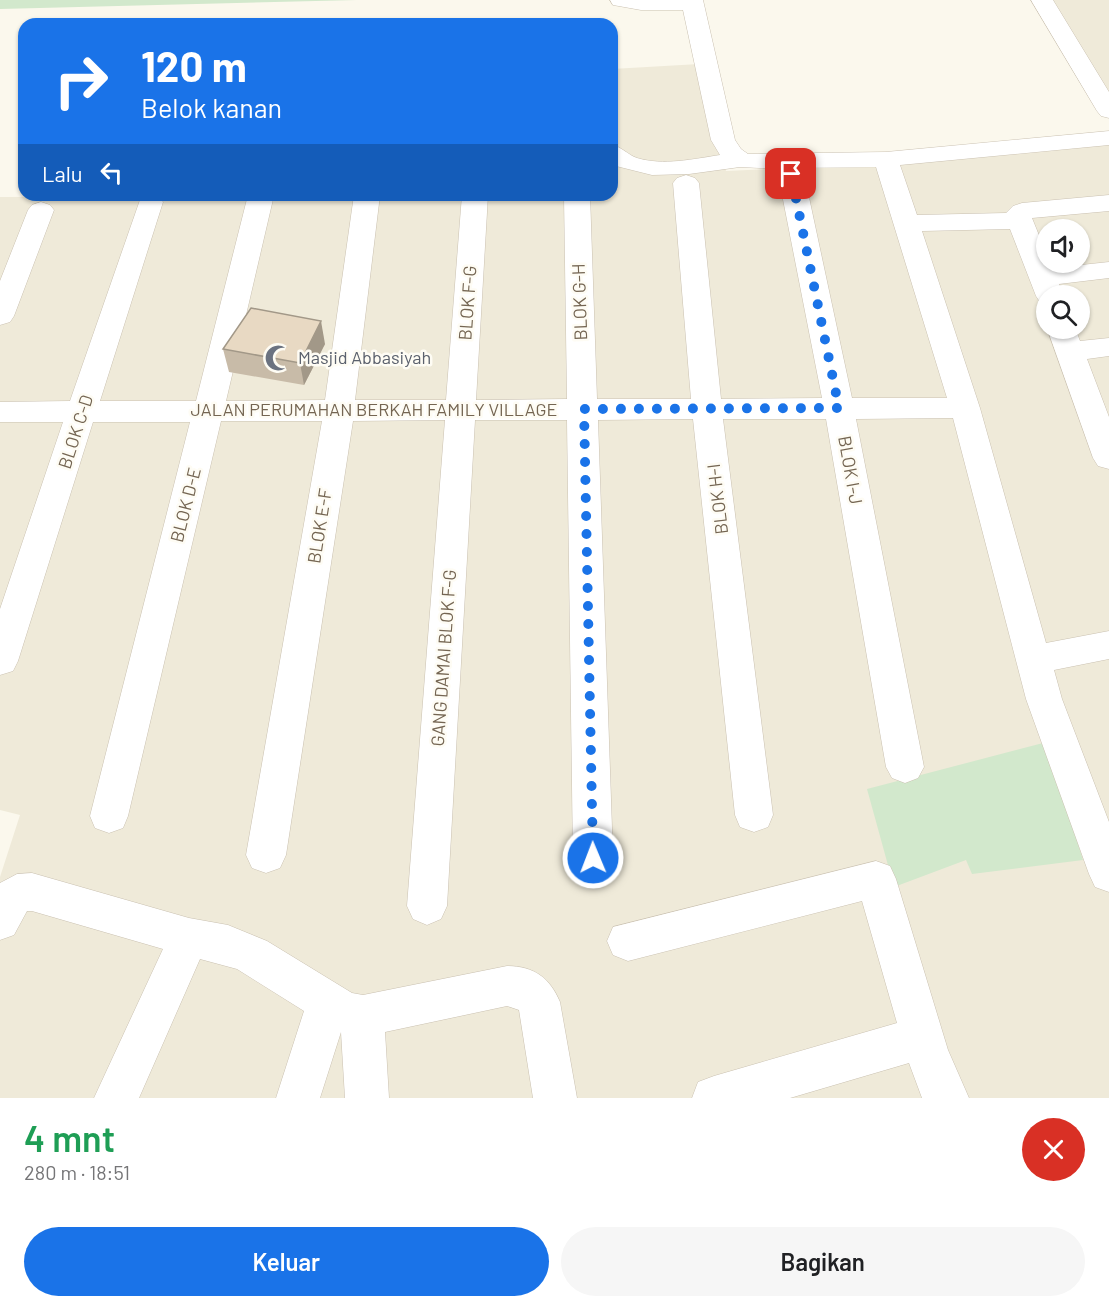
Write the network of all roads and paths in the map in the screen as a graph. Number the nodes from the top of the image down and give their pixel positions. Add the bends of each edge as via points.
1 (621, 0) edge
2 (1042, 0) edge
3 (692, 2) edge
4 (1109, 111) edge
5 (1109, 138) edge
6 (618, 158) edge
7 (886, 159) junction
8 (736, 160) junction
9 (791, 174) dead end
10 (686, 183) dead end
11 (260, 201) edge
12 (366, 201) edge
13 (475, 201) edge
14 (577, 201) edge
15 (150, 202) dead end
16 (1109, 202) edge
17 (41, 210) dead end
18 (1021, 216) junction
19 (908, 223) junction
20 (1109, 270) edge
21 (1046, 285) edge
22 (1050, 285) edge
23 (0, 316) edge
24 (1065, 340) edge
25 (1109, 347) edge
26 (839, 408) junction
27 (964, 408) junction
28 (584, 409) junction
29 (707, 409) junction
30 (461, 410) junction
31 (209, 411) junction
32 (339, 411) junction
33 (0, 412) edge
34 (82, 412) junction
35 (1105, 439) edge
36 (1109, 645) edge
37 (1032, 660) junction
38 (0, 661) edge
39 (905, 767) dead end
40 (754, 814) dead end
41 (109, 816) dead end
42 (1101, 823) edge
43 (266, 855) dead end
44 (593, 858) dead end
45 (1109, 874) edge
46 (427, 906) dead end
47 (0, 921) edge
48 (189, 937) junction
49 (628, 941) dead end
50 (346, 1010) junction
51 (922, 1037) junction
52 (758, 1092) edge
53 (116, 1098) edge
54 (298, 1098) edge
55 (367, 1098) edge
56 (555, 1098) edge
57 (714, 1098) edge
58 (946, 1098) edge

1 - 3 street via 641,4
2 - 4 street
3 - 8 street via 723,140
5 - 7 street
6 - 8 street via 636,167 703,166
7 - 8 street
7 - 19 street
9 - 26 street, BLOK I-J
10 - 29 street, BLOK H-I
11 - 31 street, BLOK D-E
12 - 32 street, BLOK E-F
13 - 30 street, BLOK F-G
14 - 28 street, BLOK G-H
15 - 34 street, BLOK C-D
16 - 18 street
17 - 23 street
18 - 19 street
18 - 21 street
19 - 27 street
20 - 22 street
24 - 25 street
24 - 35 street
26 - 27 street, JALAN PERUMAHAN BERKAH FAMILY VILLAGE
26 - 29 street, JALAN PERUMAHAN BERKAH FAMILY VILLAGE
26 - 39 street, BLOK I-J
27 - 37 street
28 - 29 street, JALAN PERUMAHAN BERKAH FAMILY VILLAGE
28 - 30 street, JALAN PERUMAHAN BERKAH FAMILY VILLAGE
28 - 44 street, BLOK G-H
29 - 40 street, BLOK H-I
30 - 32 street, JALAN PERUMAHAN BERKAH FAMILY VILLAGE
30 - 46 street, GANG DAMAI BLOK F-G
31 - 32 street, JALAN PERUMAHAN BERKAH FAMILY VILLAGE
31 - 34 street, JALAN PERUMAHAN BERKAH FAMILY VILLAGE
31 - 41 street, BLOK D-E
32 - 43 street, BLOK E-F
33 - 34 street, JALAN PERUMAHAN BERKAH FAMILY VILLAGE
34 - 38 street, BLOK C-D
36 - 37 street
37 - 42 street via 1044,699
42 - 45 street
47 - 48 street via 17,893 32,892
48 - 50 street via 228,945 252,955
48 - 53 street
49 - 51 street via 876,879
50 - 54 street
50 - 55 street
50 - 56 street via 507,986 531,990 539,1002
51 - 52 street
51 - 58 street
52 - 57 street

